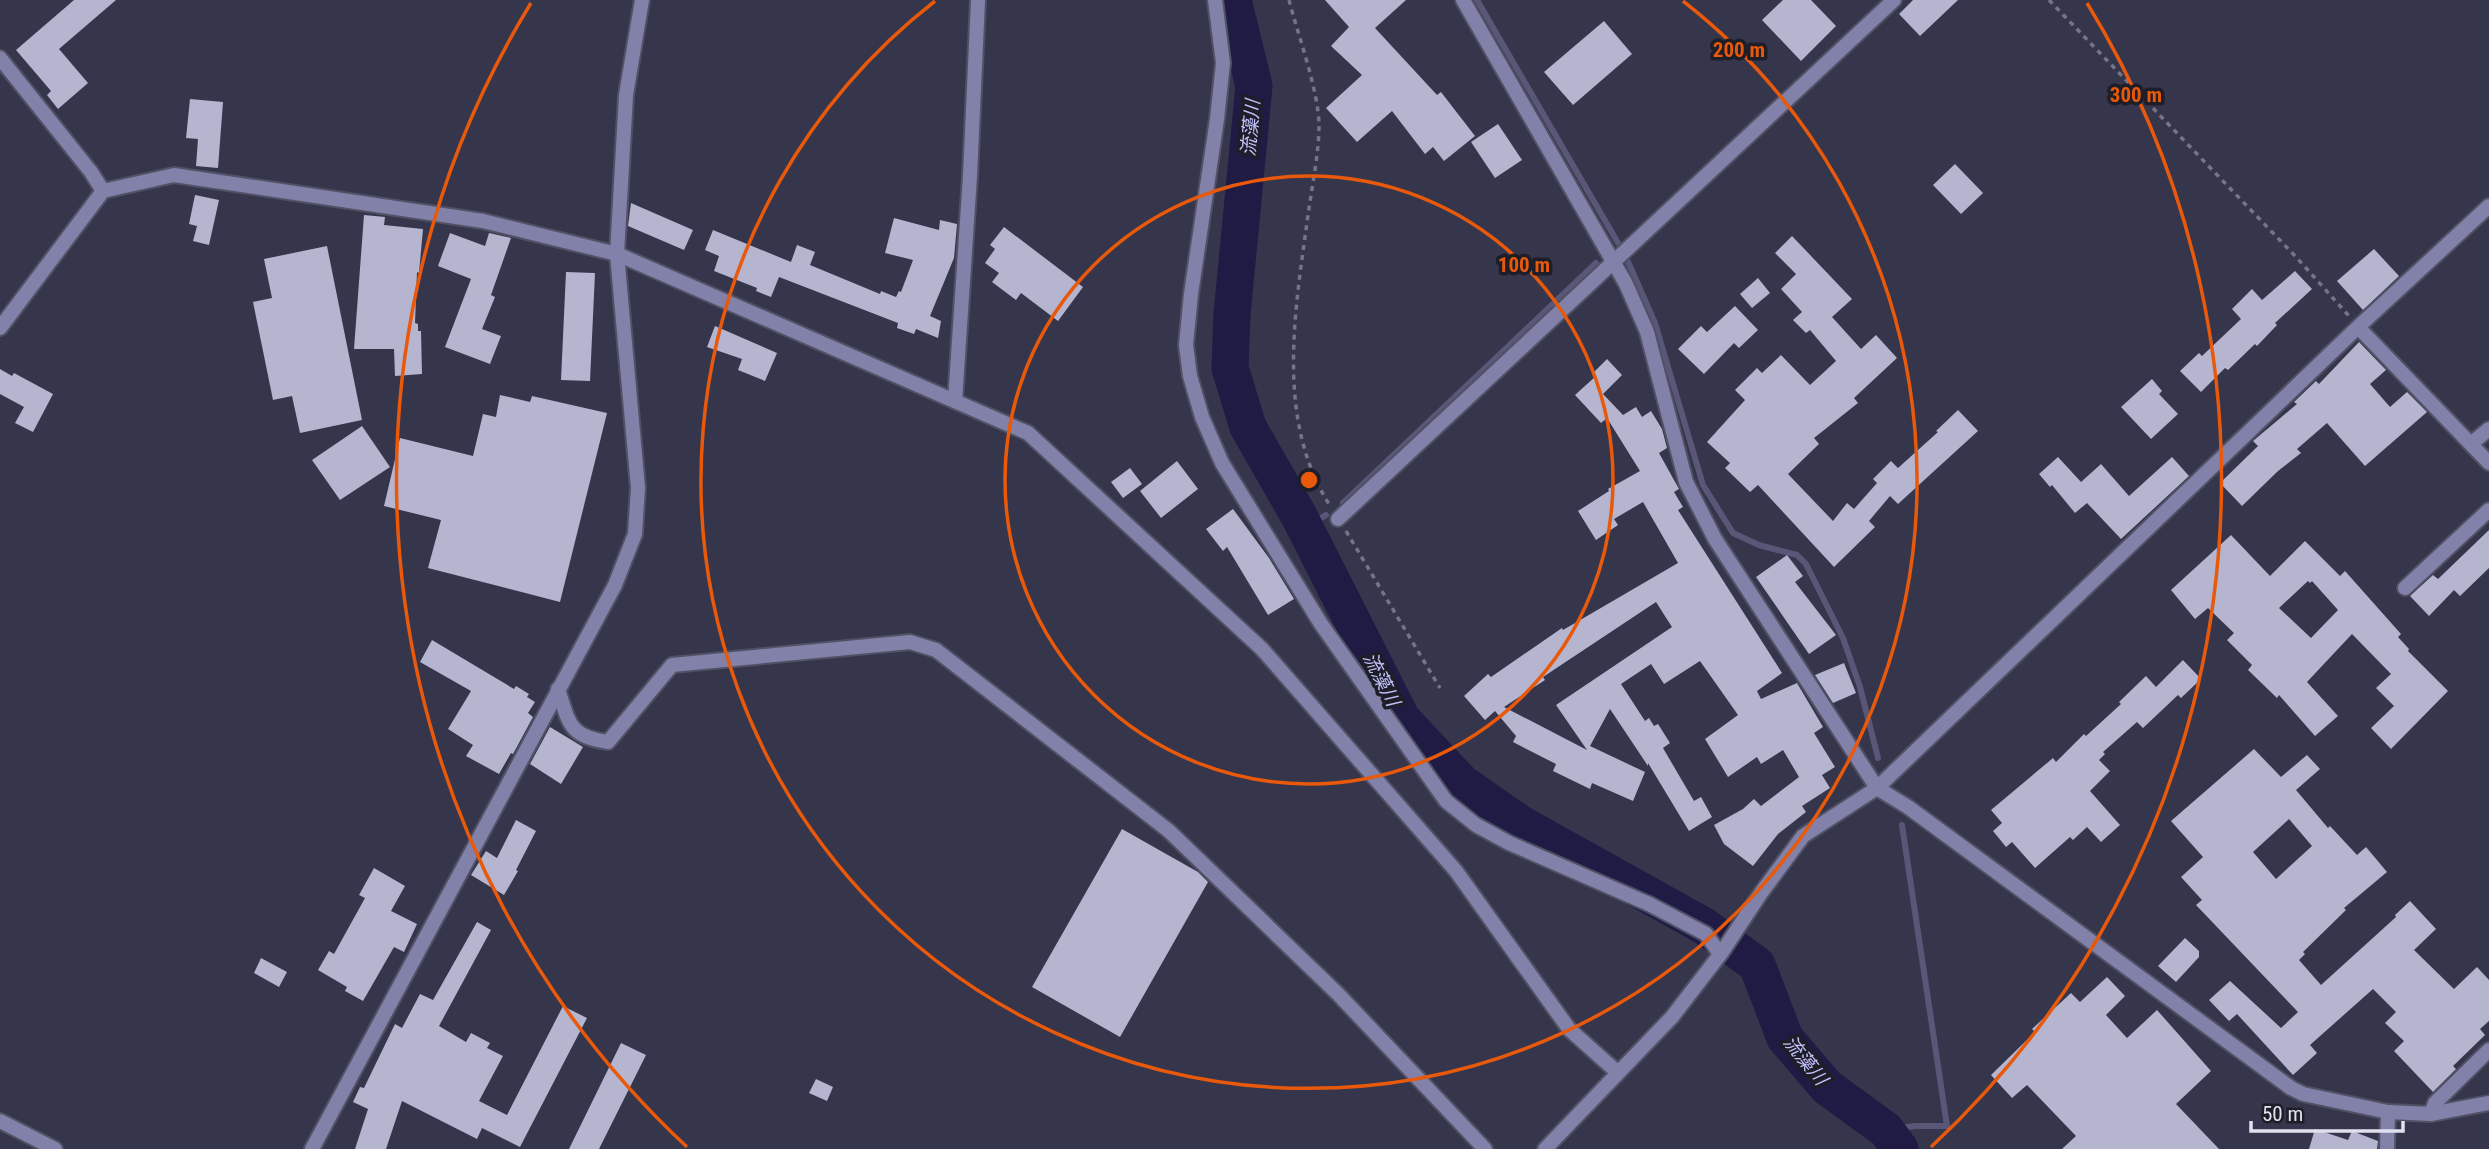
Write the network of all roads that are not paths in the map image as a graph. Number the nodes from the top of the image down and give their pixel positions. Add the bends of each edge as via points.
1 (642, 0) edge
2 (978, 0) edge
3 (1215, 0) edge
4 (1463, 0) edge
5 (1894, 0) edge
6 (0, 58) edge
7 (103, 191) junction
8 (2489, 206) edge
9 (617, 254) junction
10 (1622, 254) junction
11 (2358, 327) junction
12 (0, 328) edge
13 (955, 401) junction
14 (2489, 429) edge
15 (2471, 444) junction
16 (2489, 463) edge
17 (2489, 510) edge
18 (1338, 519) road end
19 (2405, 588) dead end
20 (558, 690) junction
21 (1877, 788) junction
22 (1721, 953) junction
23 (2489, 1050) edge
24 (1617, 1072) junction
25 (2489, 1103) edge
26 (2388, 1112) junction
27 (2431, 1114) junction
28 (0, 1121) edge
29 (55, 1149) edge
30 (312, 1149) edge
31 (1485, 1149) edge
32 (1545, 1149) edge
33 (2387, 1149) edge

1 - 9 street via 626,95
2 - 13 street
3 - 22 street via 1223,63 1186,345 1202,416 1222,463 1321,624 1446,801 1509,843 1706,934
4 - 10 street
5 - 10 street
6 - 7 street
7 - 9 street via 174,175 483,221
7 - 12 street
8 - 11 street
9 - 13 street
9 - 20 street via 638,488 635,534 615,584
10 - 18 street
10 - 21 street via 1626,285 1647,332 1686,482 1709,527
11 - 15 street
11 - 21 street
13 - 24 street via 1028,433 1262,649 1456,871 1569,1029
14 - 15 street
15 - 16 street
17 - 19 street
20 - 30 street
20 - 31 street via 569,723 586,739 608,742 672,665 910,642 936,650 1168,831 1338,995
21 - 22 street via 1803,836
21 - 26 street via 2291,1088
22 - 24 street via 1672,1017
23 - 27 street via 2435,1103
24 - 32 street
25 - 27 street
26 - 27 street
26 - 33 street
28 - 29 street

